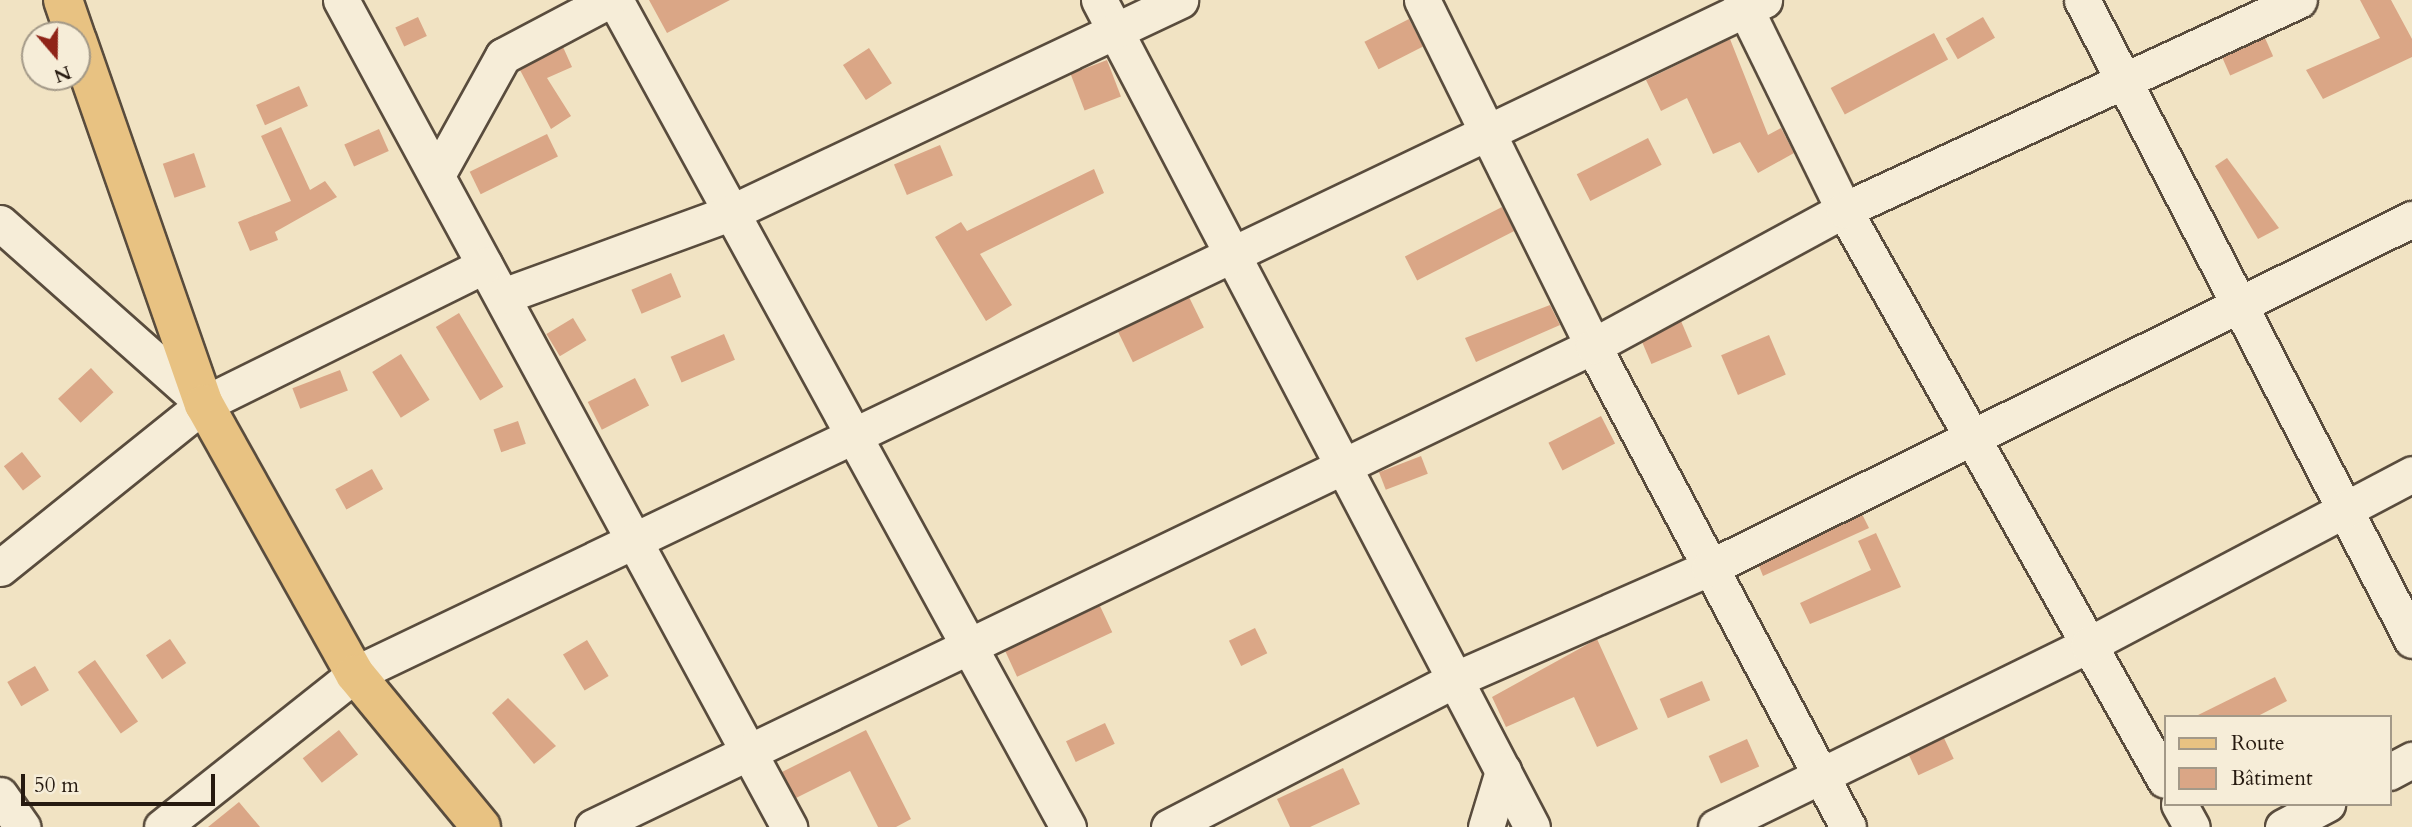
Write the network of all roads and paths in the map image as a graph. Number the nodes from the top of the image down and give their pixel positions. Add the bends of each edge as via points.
1 (63, 0) edge
2 (341, 0) edge
3 (609, 0) edge
4 (615, 0) edge
5 (1099, 0) edge
6 (1180, 0) edge
7 (1422, 0) edge
8 (2082, 0) edge
9 (2299, 0) edge
10 (1751, 3) edge
11 (70, 21) edge
12 (1115, 31) junction
13 (2123, 79) junction
14 (91, 80) edge
15 (1486, 133) junction
16 (437, 175) junction
17 (1844, 210) junction
18 (730, 213) junction
19 (2412, 219) edge
20 (0, 223) edge
21 (1226, 254) junction
22 (485, 265) junction
23 (503, 296) junction
24 (2238, 306) junction
25 (1593, 346) junction
26 (204, 404) junction
27 (851, 433) junction
28 (1975, 436) junction
29 (1341, 468) junction
30 (2412, 474) edge
31 (2341, 509) junction
32 (633, 542) junction
33 (0, 568) edge
34 (1709, 568) junction
35 (2412, 640) edge
36 (2088, 645) junction
37 (965, 646) junction
38 (355, 674) junction
39 (1456, 679) junction
40 (746, 749) junction
41 (2412, 760) edge
42 (1503, 771) junction
43 (2391, 771) edge
44 (1822, 776) junction
45 (2164, 778) edge
46 (0, 795) edge
47 (2180, 806) edge
48 (2323, 806) edge
49 (22, 827) edge
50 (162, 827) edge
51 (481, 827) edge
52 (593, 827) edge
53 (789, 827) edge
54 (1068, 827) edge
55 (1169, 827) edge
56 (1486, 827) edge
57 (1532, 827) edge
58 (1716, 827) edge
59 (1848, 827) edge
60 (2192, 827) edge
61 (2283, 827) edge

1 - 11 main road
2 - 16 street
3 - 16 street via 503,56
4 - 18 street
5 - 12 street
6 - 12 street
7 - 15 street
8 - 13 street
9 - 13 street
10 - 15 street
10 - 17 street
12 - 18 street
12 - 21 street
13 - 17 street
13 - 24 street
14 - 26 main road
15 - 21 street
15 - 25 street
16 - 22 street
17 - 25 street
17 - 28 street
18 - 23 street
18 - 27 street
19 - 24 street
20 - 26 street
21 - 27 street
21 - 29 street
22 - 23 street
22 - 26 street
23 - 32 street
24 - 28 street
24 - 31 street
25 - 29 street
25 - 34 street
26 - 33 street via 138,450
26 - 38 main road
27 - 32 street
27 - 37 street
28 - 34 street
28 - 36 street
29 - 37 street
29 - 39 street
30 - 31 street
31 - 35 street
31 - 36 street
32 - 38 street
32 - 40 street
34 - 39 street
34 - 44 street
36 - 44 street
36 - 45 street
37 - 40 street
37 - 54 street
38 - 50 street
38 - 51 main road
39 - 42 street
39 - 55 street
40 - 52 street
40 - 53 street
41 - 43 street
42 - 56 street
42 - 57 street
44 - 58 street
44 - 59 street
46 - 49 street
47 - 60 street
48 - 61 street

